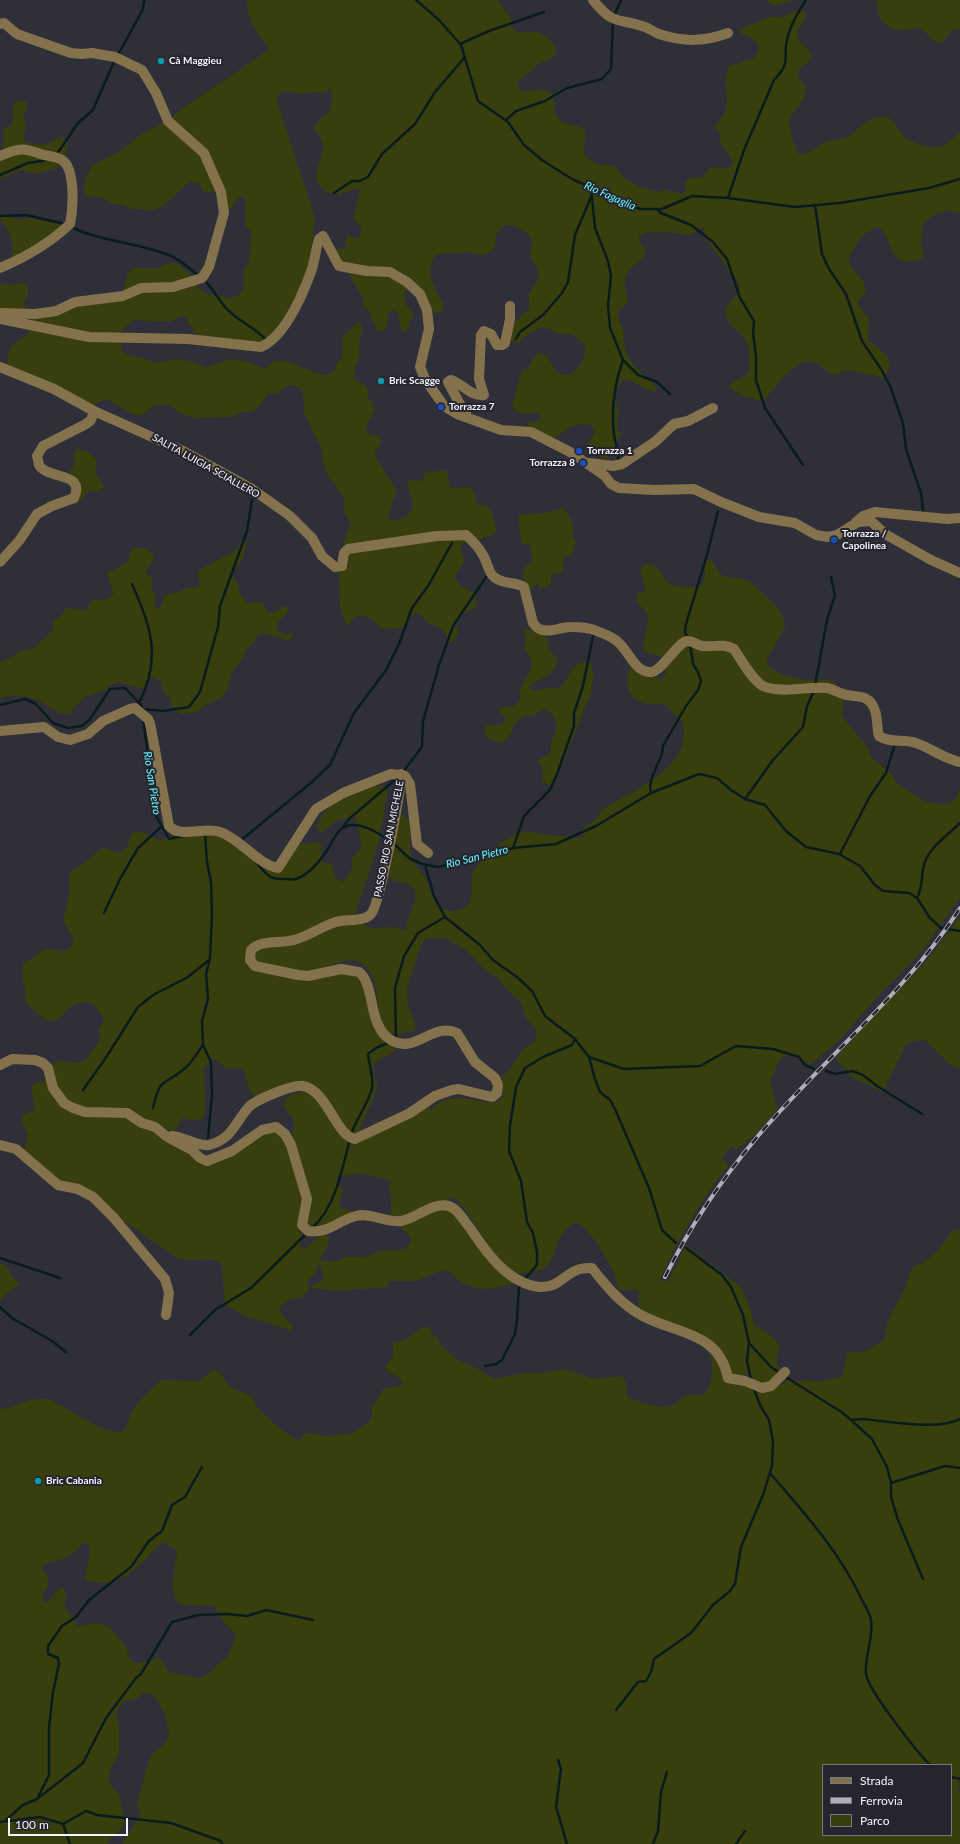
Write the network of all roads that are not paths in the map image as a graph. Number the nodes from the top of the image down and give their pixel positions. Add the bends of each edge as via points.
1 (593, 0) edge
2 (0, 24) edge
3 (728, 33) dead end
4 (0, 156) edge
5 (0, 268) edge
6 (510, 306) dead end
7 (0, 313) edge
8 (0, 319) edge
9 (0, 366) edge
10 (713, 408) dead end
11 (94, 411) junction
12 (465, 417) junction
13 (578, 458) junction
14 (960, 518) edge
15 (853, 525) junction
16 (0, 562) edge
17 (960, 573) edge
18 (0, 731) edge
19 (960, 762) edge
20 (401, 774) junction
21 (428, 853) dead end
22 (0, 1065) edge
23 (166, 1136) junction
24 (0, 1145) edge
25 (166, 1315) dead end
26 (785, 1372) dead end

1 - 3 street via 611,19 670,37 693,41
2 - 7 street via 4,23 17,34 71,53 92,52 115,57 142,70 168,120 204,153 221,192 224,214 209,267 202,278 173,287 141,288 123,296 75,302 56,311 34,314
4 - 5 street via 17,149 28,149 62,160 70,172 73,185 70,224 29,254
6 - 12 street via 505,343 497,345 490,334 484,331 481,335 479,379 484,395 463,388 454,381 448,382 466,412
8 - 12 street via 89,337 188,339 260,347 268,343 285,326 311,270 319,239 323,236 339,266 390,272 408,282 420,294 429,318 428,338 420,362 422,374 444,406
9 - 11 street, SALITA LUIGIA SCIALLERO via 54,389
10 - 13 street via 688,421 674,424 656,441 622,464 592,464
11 - 16 street via 91,420 86,424 44,446 37,456 45,470 68,478 76,484 74,498 37,514 19,541
11 - 19 street, SALITA LUIGIA SCIALLERO via 180,450 252,489 290,516 312,538 322,556 335,567 342,566 344,553 348,549 437,536 466,535 483,555 494,577 502,582 524,587 536,628 544,631 573,627 594,630 618,641 635,665 652,672 685,642 692,641 705,646 729,646 763,686 792,689 829,688 848,696 862,697 872,704 879,726 879,736 892,742 902,740 915,743
12 - 13 street via 501,430 531,432
13 - 15 street via 619,488 694,489 759,517 795,523 816,535 828,537 837,535
14 - 15 street via 875,512 863,516
15 - 17 street via 871,521 885,534
18 - 20 street via 44,727 58,737 70,740 88,734 103,721 130,708 138,710 150,723 169,826 176,832 220,832 278,868 316,809 342,793 391,774
20 - 21 street via 410,784 417,844
20 - 23 street, PASSO RIO SAN MICHELE via 380,891 372,914 366,918 336,922 294,940 260,944 251,950 250,960 256,966 298,975 341,969 359,972 366,982 377,1022 390,1040 409,1045 439,1031 453,1031 460,1037 475,1062 492,1074 498,1085 497,1093 492,1097 459,1089 444,1092 410,1113 355,1139 346,1135 324,1102 314,1092 308,1087 301,1086 254,1103 234,1129 216,1143 201,1146 186,1138
22 - 23 street via 12,1059 43,1063 48,1068 53,1088 68,1106 85,1112 127,1113 142,1123 155,1127
23 - 26 street via 207,1161 232,1151 262,1130 276,1127 285,1134 291,1145 307,1198 302,1225 308,1231 318,1232 357,1215 400,1221 437,1206 449,1206 461,1216 501,1267 525,1283 540,1287 557,1284 580,1268 592,1268 614,1294 640,1315 703,1340 723,1361 728,1378 762,1388 770,1386
24 - 25 street via 16,1149 58,1185 78,1189 92,1197 114,1218 165,1279 169,1293

